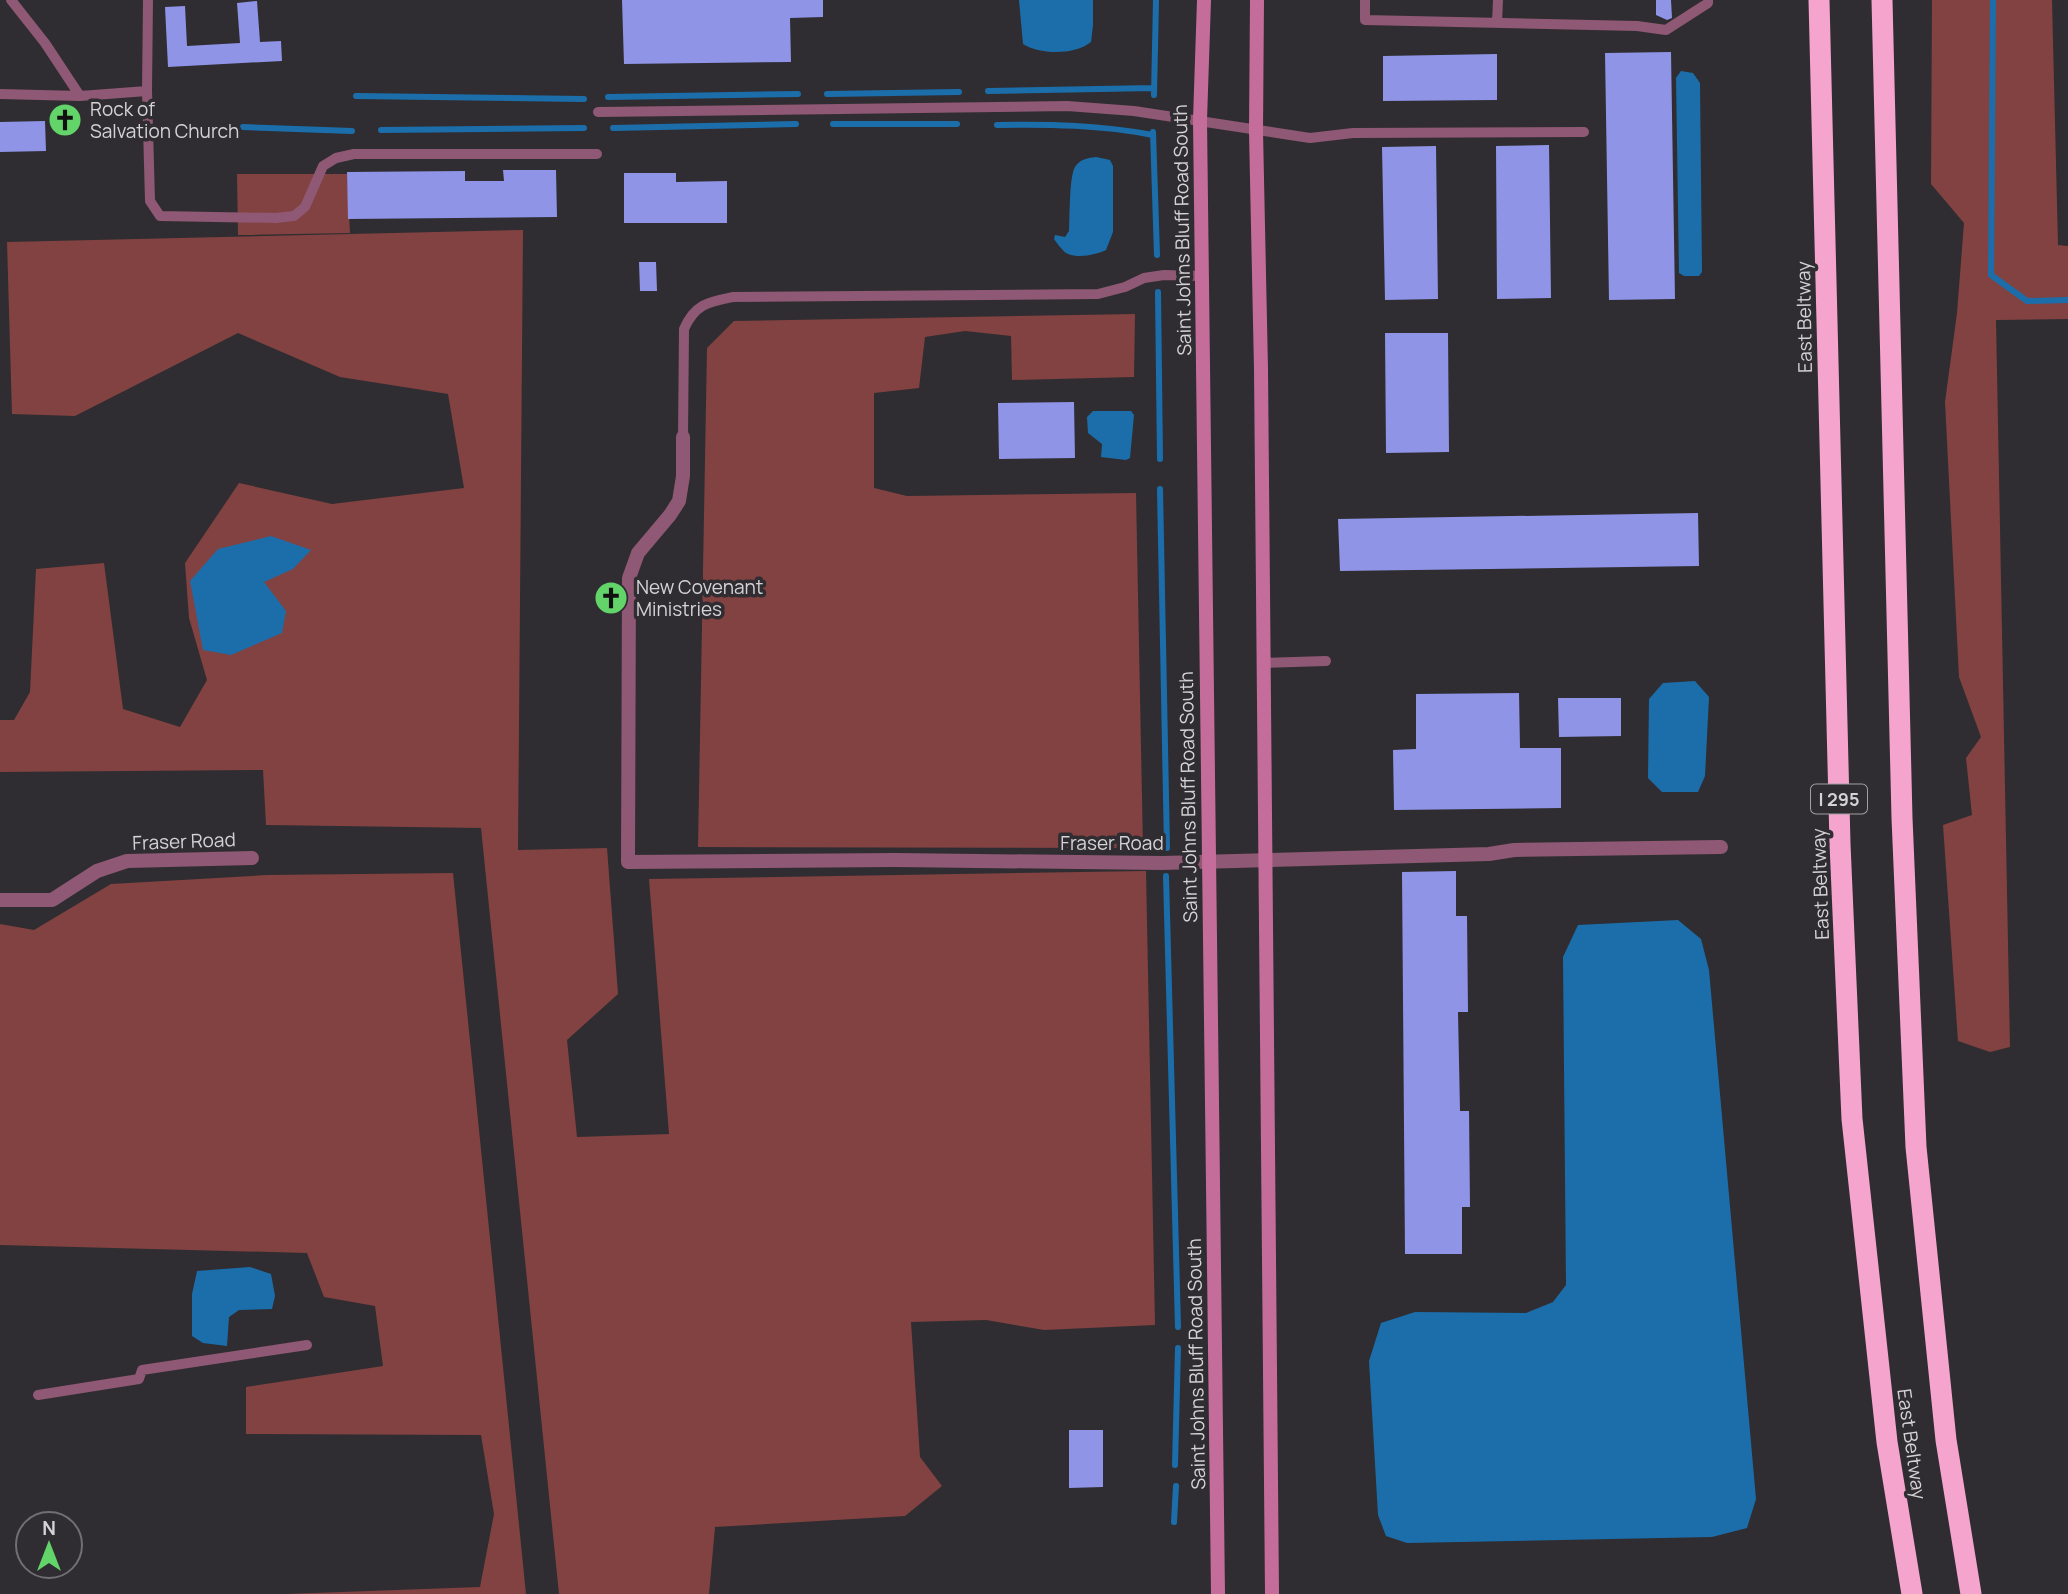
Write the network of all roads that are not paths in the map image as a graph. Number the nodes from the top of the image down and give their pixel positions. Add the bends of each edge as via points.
1 (11, 0) edge
2 (148, 0) edge
3 (1204, 0) edge
4 (1257, 0) edge
5 (1365, 0) edge
6 (1498, 0) edge
7 (1708, 0) edge
8 (1819, 0) edge
9 (1882, 0) edge
10 (1496, 23) junction
11 (147, 91) junction
12 (0, 94) edge
13 (80, 96) junction
14 (598, 112) dead end
15 (1200, 120) junction
16 (1256, 131) junction
17 (1584, 132) dead end
18 (597, 154) dead end
19 (1202, 276) junction
20 (683, 437) joint
21 (1326, 661) dead end
22 (1263, 663) junction
23 (1721, 846) dead end
24 (252, 858) dead end
25 (1265, 859) junction
26 (1208, 860) junction
27 (0, 900) edge
28 (307, 1345) dead end
29 (38, 1395) dead end
30 (1218, 1594) edge
31 (1272, 1594) edge
32 (1912, 1594) edge
33 (1971, 1594) edge

1 - 13 lane
2 - 11 lane
3 - 15 main road, Saint Johns Bluff Road South
4 - 16 main road
5 - 10 lane via 1365,20
6 - 10 lane
7 - 10 lane via 1665,30
8 - 32 highway, East Beltway / I 295 via 1840,844 1852,1119 1887,1442
9 - 33 highway, East Beltway via 1902,818 1916,1147 1946,1440
11 - 13 lane
11 - 18 lane via 150,201 160,216 294,216 305,207 323,166 354,154
12 - 13 lane
14 - 15 lane via 1067,106
15 - 16 lane
15 - 19 main road, Saint Johns Bluff Road South
16 - 17 lane via 1310,138 1353,133
16 - 22 main road
19 - 20 lane via 1144,278 1098,294 733,297 712,301 692,313 684,329
19 - 26 main road, Saint Johns Bluff Road South
20 - 26 street, Fraser Road via 679,501 638,553 629,578 628,862
21 - 22 lane
22 - 25 main road
23 - 25 street, Fraser Road
24 - 27 street, Fraser Road via 127,861 97,871 52,900
25 - 26 street, Fraser Road
25 - 31 main road
26 - 30 main road, Saint Johns Bluff Road South
28 - 29 lane via 142,1370 139,1378

